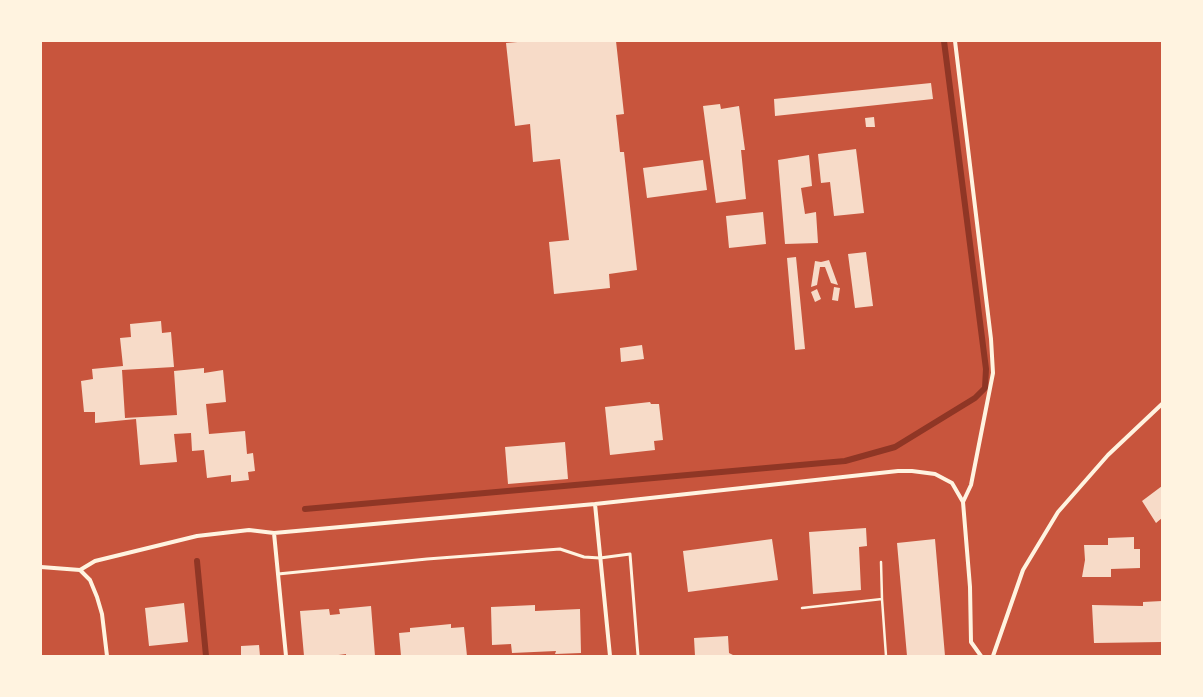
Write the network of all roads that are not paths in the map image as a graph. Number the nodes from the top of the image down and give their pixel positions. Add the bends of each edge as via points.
1 (955, 41) edge
2 (1162, 404) edge
3 (963, 502) junction
4 (595, 504) junction
5 (274, 533) junction
6 (600, 558) junction
7 (41, 567) edge
8 (80, 570) junction
9 (278, 574) junction
10 (107, 656) edge
11 (286, 656) edge
12 (610, 656) edge
13 (638, 656) edge
14 (981, 656) edge
15 (993, 656) edge

1 - 3 street via 993,373 971,485
2 - 15 street via 1108,455 1058,512 1023,570
3 - 4 street via 952,483 935,474 898,471
3 - 14 street via 970,587 971,642
4 - 5 street
4 - 6 street
5 - 8 street via 249,530 197,536 95,561
5 - 9 street
6 - 9 lane via 584,557 560,549
6 - 12 street
6 - 13 lane via 630,554
7 - 8 street
8 - 10 street via 90,580 97,597 102,614
9 - 11 street

